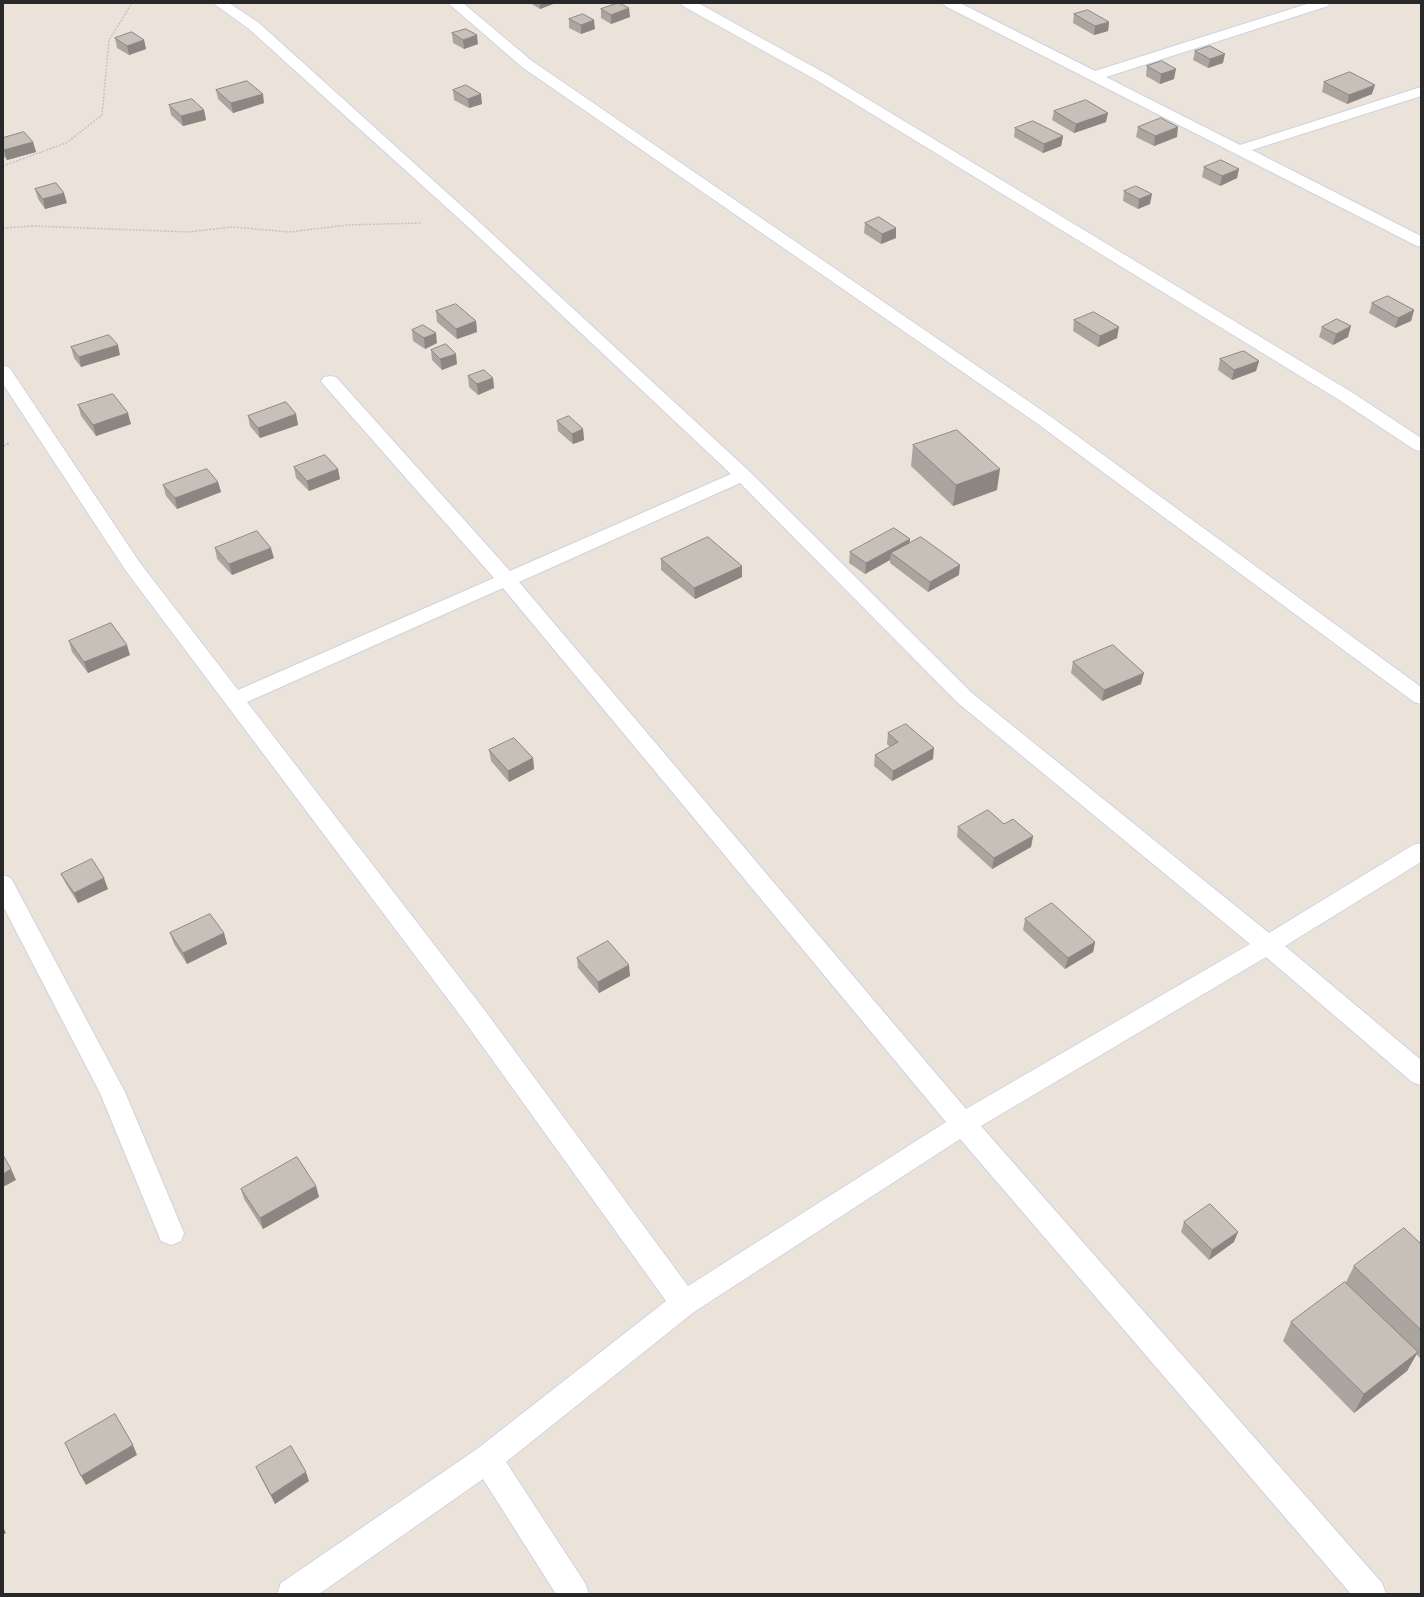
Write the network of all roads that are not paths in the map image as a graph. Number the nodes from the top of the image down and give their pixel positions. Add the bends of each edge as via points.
1 (220, 3) edge
2 (455, 3) edge
3 (688, 3) edge
4 (1323, 3) edge
5 (955, 4) edge
6 (1094, 76) junction
7 (1421, 91) edge
8 (1238, 150) junction
9 (1421, 242) edge
10 (3, 371) edge
11 (330, 381) dead end
12 (1421, 446) edge
13 (743, 475) junction
14 (506, 580) junction
15 (1421, 697) edge
16 (234, 700) junction
17 (1421, 851) edge
18 (3, 884) edge
19 (1268, 945) junction
20 (1421, 1075) edge
21 (963, 1124) junction
22 (171, 1233) dead end
23 (684, 1303) junction
24 (487, 1459) junction
25 (292, 1594) edge
26 (574, 1594) edge
27 (1371, 1594) edge

1 - 13 street via 254,26 471,222
2 - 15 street via 526,64 1044,420
3 - 12 street via 843,90 1333,389
4 - 6 street
5 - 6 street
6 - 8 street
7 - 8 street
8 - 9 street
10 - 16 street via 133,567
11 - 14 street
13 - 14 street
13 - 19 street via 965,698
14 - 16 street
14 - 21 street
16 - 23 street via 474,1015
17 - 19 street
18 - 22 street via 112,1092
19 - 20 street
19 - 21 street
21 - 23 street
21 - 27 street
23 - 24 street
24 - 25 street
24 - 26 street

